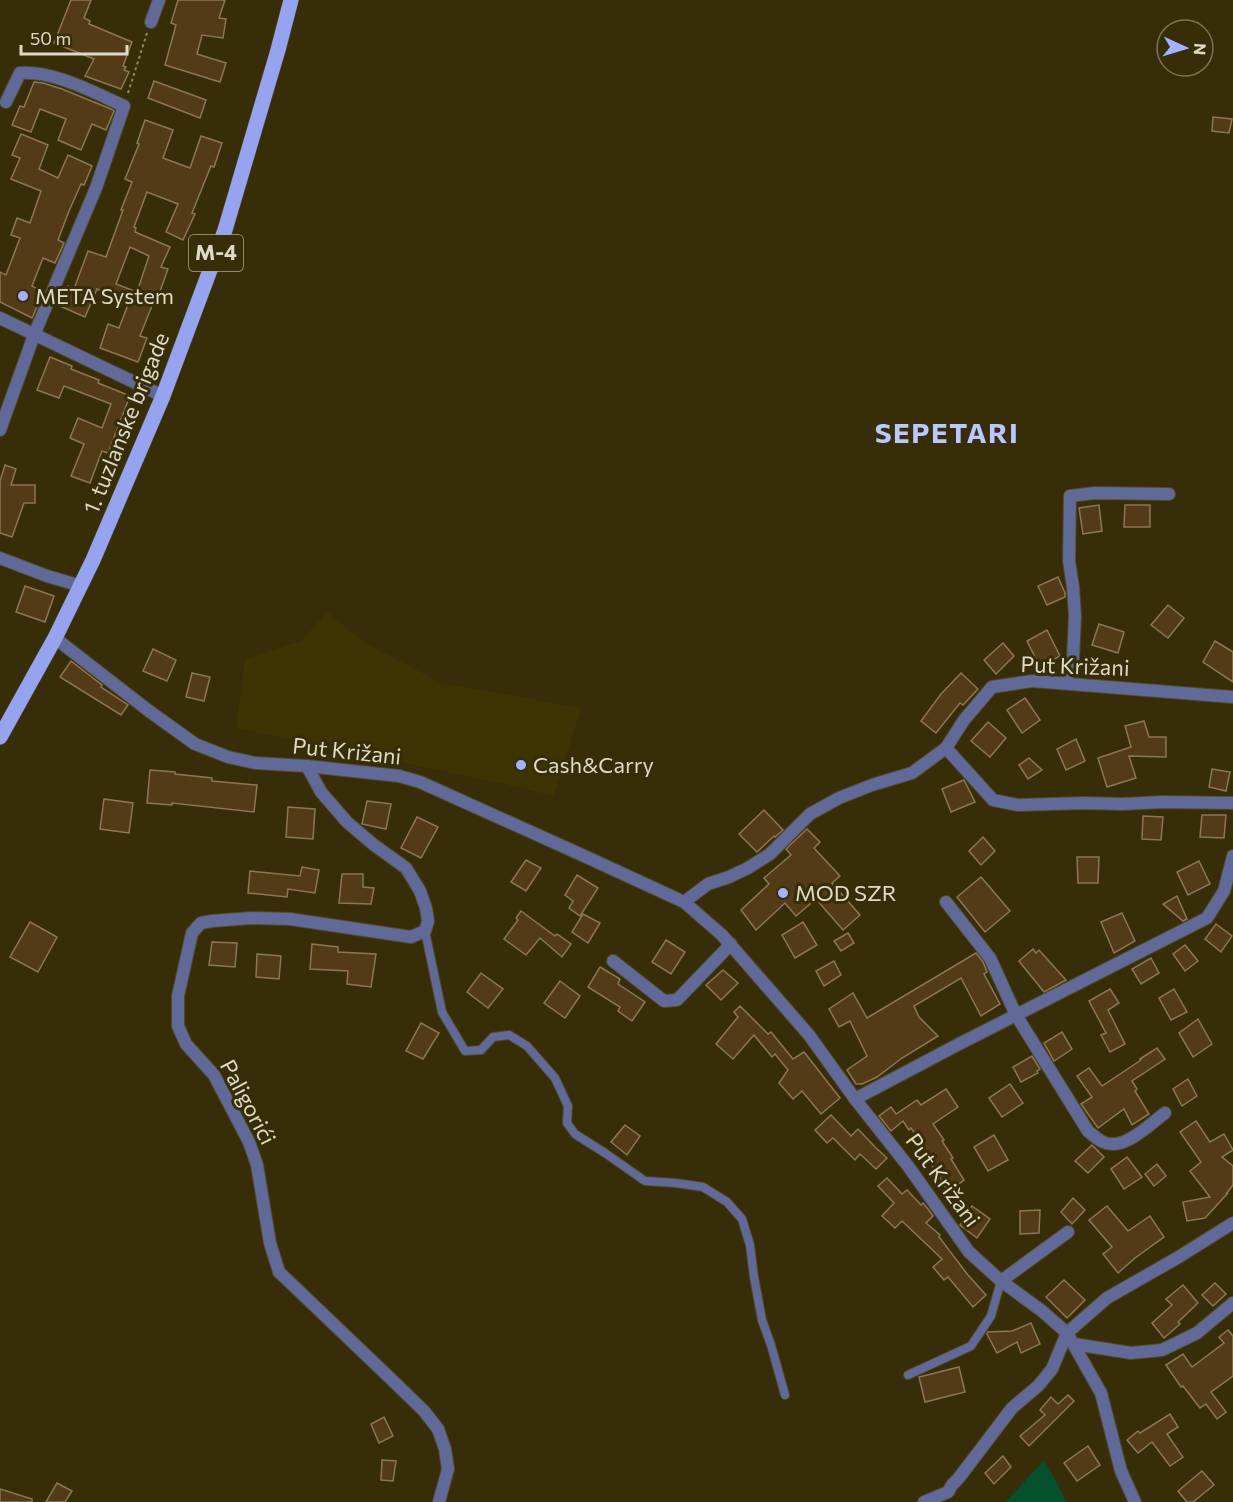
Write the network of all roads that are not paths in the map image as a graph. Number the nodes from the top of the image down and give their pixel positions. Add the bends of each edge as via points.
1 (159, 0) edge
2 (291, 0) edge
3 (151, 22) road end
4 (6, 102) dead end
5 (0, 318) edge
6 (34, 335) junction
7 (163, 396) junction
8 (0, 430) edge
9 (1169, 494) dead end
10 (0, 558) edge
11 (81, 586) junction
12 (55, 638) junction
13 (1065, 683) junction
14 (1233, 697) edge
15 (0, 737) edge
16 (946, 748) junction
17 (307, 766) junction
18 (1233, 803) edge
19 (1233, 856) edge
20 (684, 902) junction
21 (946, 902) dead end
22 (424, 931) junction
23 (731, 944) junction
24 (613, 961) dead end
25 (1016, 1015) junction
26 (855, 1099) junction
27 (1165, 1113) dead end
28 (1233, 1223) edge
29 (1068, 1232) dead end
30 (1001, 1281) junction
31 (1233, 1303) edge
32 (1071, 1339) junction
33 (908, 1375) dead end
34 (785, 1395) dead end
35 (439, 1502) edge
36 (924, 1502) edge
37 (1135, 1502) edge

1 - 3 street
2 - 7 main road, 1. tuzlanske brigade / M-4 via 225,230
4 - 6 street via 20,73 32,72 71,83 124,106 96,188
5 - 6 street
6 - 7 street
6 - 8 street
7 - 11 main road, 1. tuzlanske brigade / M-4
9 - 13 street via 1070,496 1069,561 1075,616 1073,658
10 - 11 street
11 - 12 main road, M-4
12 - 15 main road, M-4
12 - 17 street, Put Križani via 195,744 255,763
13 - 14 street, Put Križani
13 - 16 street, Put Križani via 1032,681 992,687
16 - 18 street via 993,800 1018,806
16 - 20 street, Put Križani via 912,773 839,798 810,814 770,854 748,868 708,884
17 - 20 street, Put Križani via 420,782
17 - 22 street via 321,792 347,822 406,868 426,908 428,921
19 - 25 street via 1224,891 1207,918
20 - 23 street, Put Križani
21 - 25 street via 990,958
22 - 34 lane via 442,1012 465,1052 481,1050 493,1036 509,1035 527,1046 555,1078 568,1106 567,1124 575,1134 645,1181 703,1188 727,1202 742,1219 762,1320
22 - 35 street, Paligorići via 411,937 251,918 201,923 192,933 177,996 178,1026 186,1044 214,1075 258,1165 270,1243 279,1272 438,1429 447,1469
23 - 24 street via 677,1000 664,1001
23 - 26 street, Put Križani via 809,1035
25 - 26 street
25 - 27 street via 1088,1131 1105,1143 1130,1139
26 - 30 street, Put Križani via 969,1252
28 - 32 street via 1107,1298
29 - 30 street
30 - 32 street, Put Križani via 1042,1311
30 - 33 lane via 991,1316 971,1346
31 - 32 street via 1197,1333 1162,1350 1131,1353
32 - 36 street via 1052,1369 1012,1408 948,1492
32 - 37 street, Put Križani via 1101,1393 1121,1472

